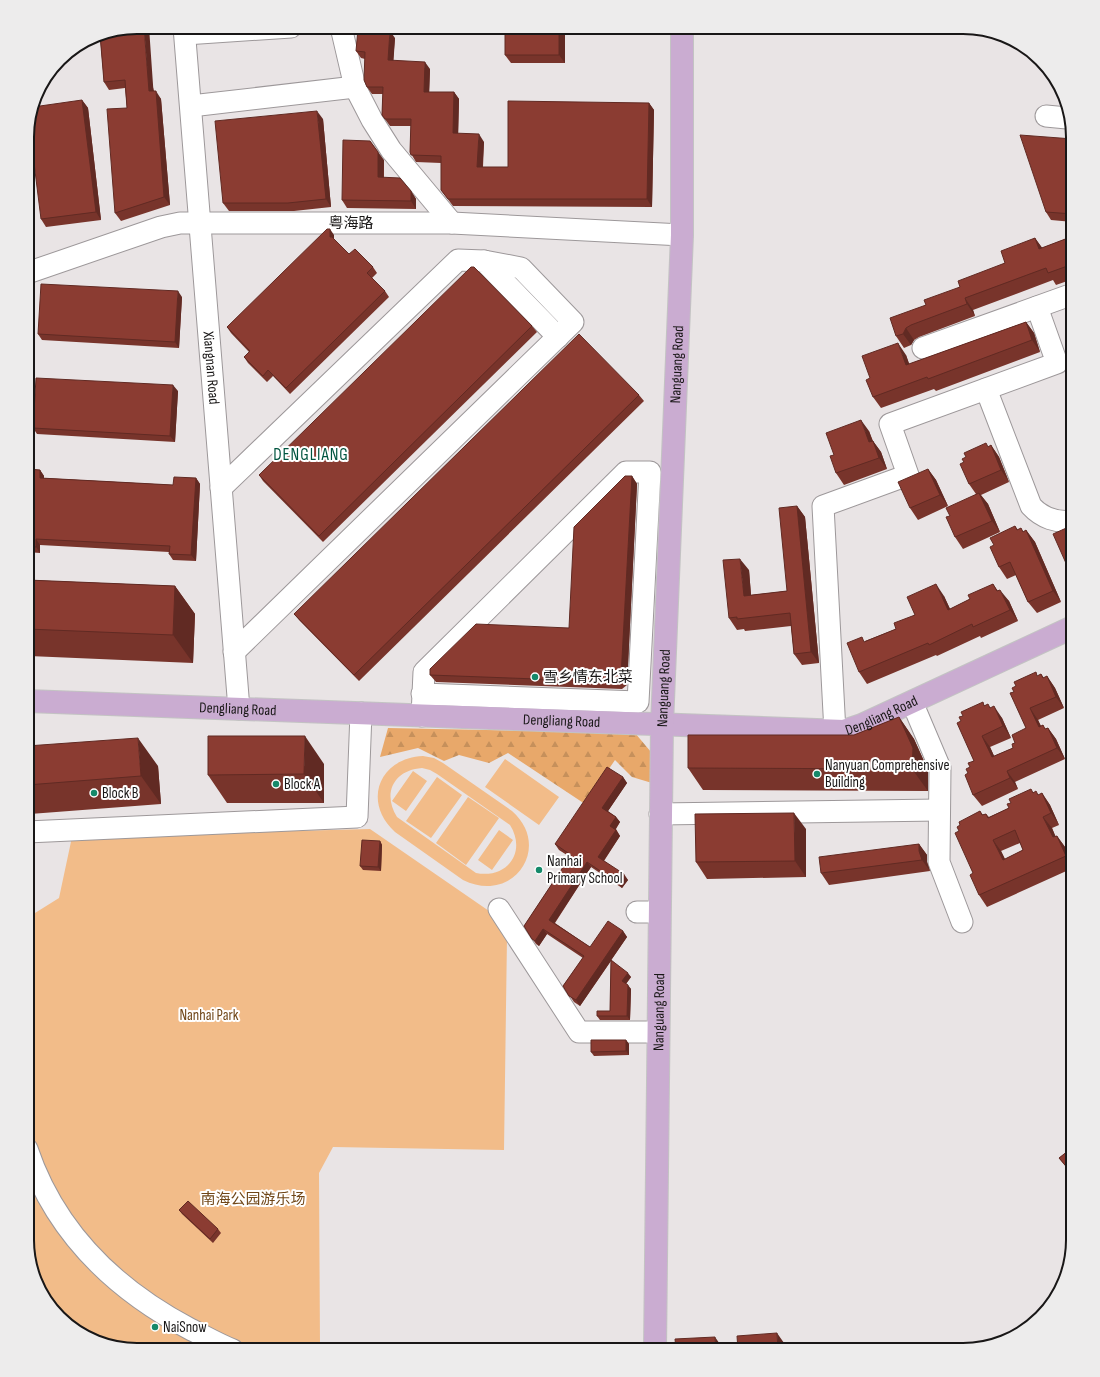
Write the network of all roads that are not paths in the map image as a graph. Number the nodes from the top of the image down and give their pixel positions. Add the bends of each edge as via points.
1 (185, 34) edge
2 (342, 34) edge
3 (682, 34) edge
4 (355, 87) junction
5 (191, 106) junction
6 (1046, 116) dead end
7 (1064, 118) edge
8 (200, 222) junction
9 (452, 223) junction
10 (682, 235) junction
11 (34, 271) edge
12 (1066, 297) edge
13 (1037, 307) junction
14 (923, 348) dead end
15 (986, 389) junction
16 (221, 488) junction
17 (1066, 522) edge
18 (1066, 630) edge
19 (234, 652) junction
20 (422, 694) junction
21 (34, 701) edge
22 (912, 702) junction
23 (239, 709) junction
24 (361, 714) junction
25 (422, 716) junction
26 (662, 725) junction
27 (835, 732) junction
28 (939, 810) junction
29 (660, 814) junction
30 (34, 832) edge
31 (498, 909) dead end
32 (637, 912) dead end
33 (659, 912) junction
34 (962, 922) dead end
35 (658, 1032) junction
36 (34, 1165) edge
37 (34, 1166) edge
38 (213, 1343) edge
39 (216, 1343) edge
40 (655, 1343) edge

1 - 5 street, Xiangnan Road
2 - 4 street
3 - 10 main road, Nanguang Road
4 - 5 street
4 - 9 street via 391,150
5 - 8 street, Xiangnan Road
6 - 7 street
8 - 9 street, 粤海路
8 - 11 street, 粤海路 via 161,227
8 - 16 street, Xiangnan Road
9 - 10 street, 粤海路
10 - 26 main road, Nanguang Road
12 - 13 street
13 - 14 street
13 - 15 street via 1057,363
15 - 17 street via 1031,506 1049,519
15 - 27 street via 890,424 908,475 822,506
16 - 19 street, Xiangnan Road
16 - 19 street via 458,260 484,261 521,268 573,322
18 - 22 main road, Dengliang Road
19 - 23 street, Xiangnan Road
20 - 20 street via 424,672 626,472 650,472 638,702
20 - 25 street
21 - 23 main road, Dengliang Road
22 - 27 main road, Dengliang Road via 852,729
22 - 28 street via 940,768
23 - 24 main road, Dengliang Road
24 - 25 main road, Dengliang Road
24 - 30 street via 357,818
25 - 26 main road, Dengliang Road
26 - 27 main road, Dengliang Road
26 - 29 main road, Nanguang Road
28 - 29 street
28 - 34 street via 939,862
29 - 33 main road, Nanguang Road
31 - 35 street via 579,1032
32 - 33 street
33 - 35 main road, Nanguang Road
35 - 40 main road, Nanguang Road
36 - 39 street via 63,1221 110,1276 170,1319
37 - 38 street via 66,1230 109,1282 155,1318

